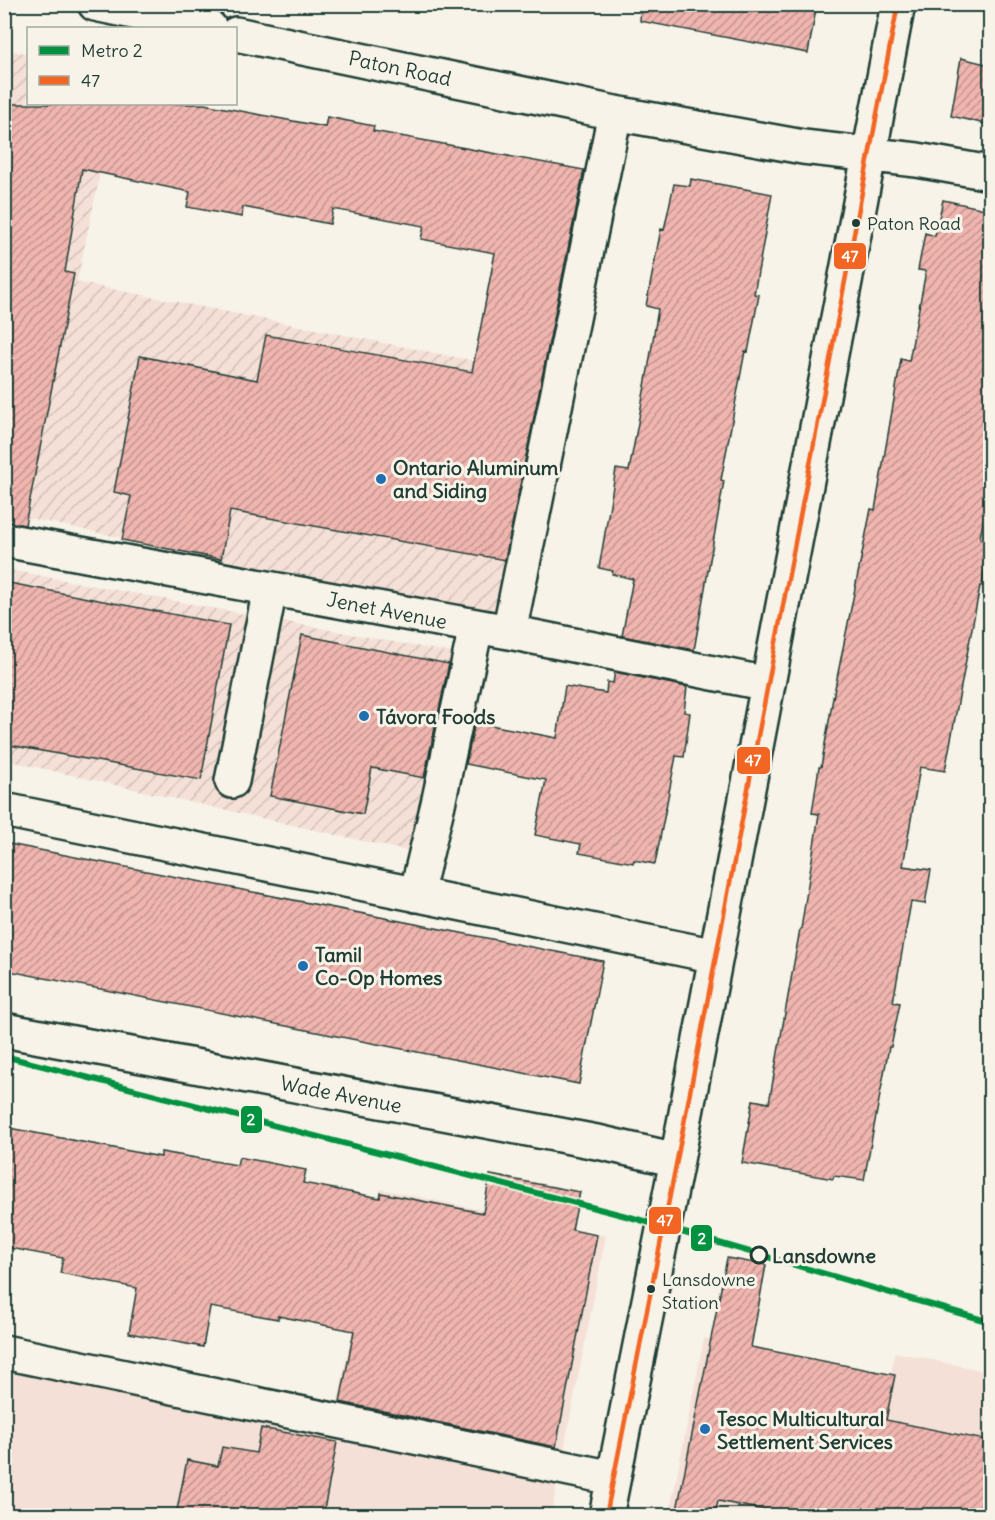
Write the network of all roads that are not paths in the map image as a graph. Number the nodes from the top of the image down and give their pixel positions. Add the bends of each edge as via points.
1 (898, 4) edge
2 (95, 5) edge
3 (205, 27) edge
4 (237, 34) edge
5 (615, 113) junction
6 (869, 155) junction
7 (990, 173) edge
8 (4, 540) edge
9 (270, 588) junction
10 (476, 627) junction
11 (508, 632) junction
12 (768, 684) junction
13 (232, 781) dead end
14 (4, 810) edge
15 (416, 895) junction
16 (716, 956) junction
17 (4, 1030) edge
18 (676, 1160) junction
19 (4, 1352) edge
20 (613, 1478) junction
21 (606, 1515) edge

1 - 6 street
2 - 3 street
4 - 5 street, Paton Road
5 - 6 street, Paton Road
5 - 11 street
6 - 7 street, Paton Road
6 - 12 street
8 - 9 street, Jenet Avenue
9 - 10 street, Jenet Avenue
9 - 13 street
10 - 11 street, Jenet Avenue
10 - 15 street
11 - 12 street, Jenet Avenue
12 - 16 street
14 - 15 street
15 - 16 street
16 - 18 street
17 - 18 street, Wade Avenue
18 - 20 street
19 - 20 street
20 - 21 street

